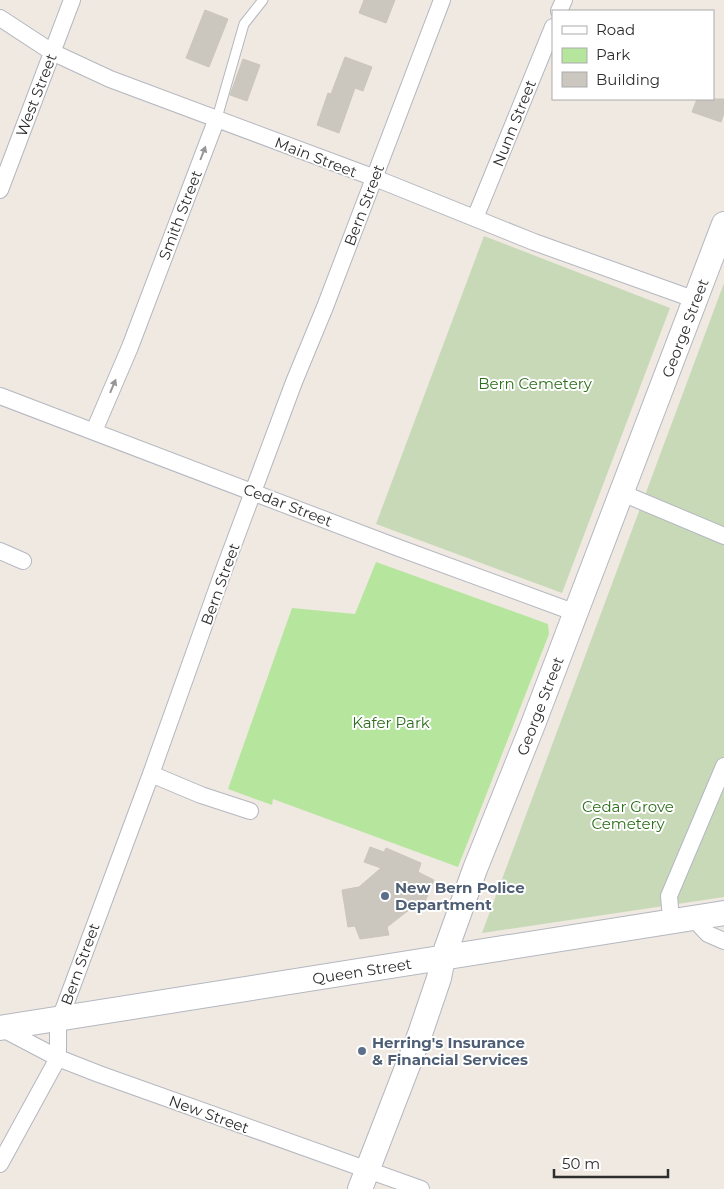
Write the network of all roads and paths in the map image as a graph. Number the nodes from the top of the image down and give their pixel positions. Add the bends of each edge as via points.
1 (72, 0) edge
2 (263, 0) edge
3 (442, 0) edge
4 (0, 18) edge
5 (552, 30) edge
6 (52, 52) junction
7 (217, 118) junction
8 (375, 178) junction
9 (0, 190) edge
10 (475, 218) junction
11 (724, 224) edge
12 (696, 300) junction
13 (0, 396) edge
14 (94, 431) junction
15 (254, 492) junction
16 (622, 493) junction
17 (724, 536) edge
18 (0, 551) edge
19 (23, 562) dead end
20 (576, 613) junction
21 (724, 766) edge
22 (151, 774) junction
23 (250, 811) dead end
24 (670, 908) dead end
25 (724, 913) edge
26 (693, 918) junction
27 (724, 941) edge
28 (443, 958) junction
29 (58, 1019) junction
30 (1, 1028) edge
31 (58, 1058) junction
32 (0, 1164) edge
33 (364, 1179) edge
34 (420, 1189) edge

1 - 6 street, West Street
2 - 7 lane, Smith Street via 244,24
3 - 8 street, Bern Street
4 - 6 street, Main Street
5 - 10 street, Nunn Street
6 - 7 street, Main Street via 110,79
6 - 9 street, West Street
7 - 8 street, Main Street
14 -> 7 street, Smith Street via 130,347
8 - 10 street, Main Street
8 - 15 street, Bern Street
10 - 12 street, Main Street
11 - 12 street, George Street
12 - 16 street, George Street
13 - 14 street, Cedar Street
14 - 15 street, Cedar Street
15 - 20 street, Cedar Street
15 - 22 street, Bern Street
16 - 17 street
16 - 20 street, George Street
18 - 19 street
20 - 28 street, George Street
21 - 24 street via 669,896
22 - 23 street
22 - 29 street, Bern Street
25 - 26 street, Queen Street
26 - 27 street via 708,934
26 - 28 street, Queen Street
28 - 29 street, Queen Street
28 - 33 street, George Street via 420,1034
29 - 30 street, Queen Street
29 - 31 street, Bern Street
30 - 31 street, New Street
31 - 32 street, Bern Street
31 - 33 street, New Street via 230,1122
33 - 34 street, New Street

